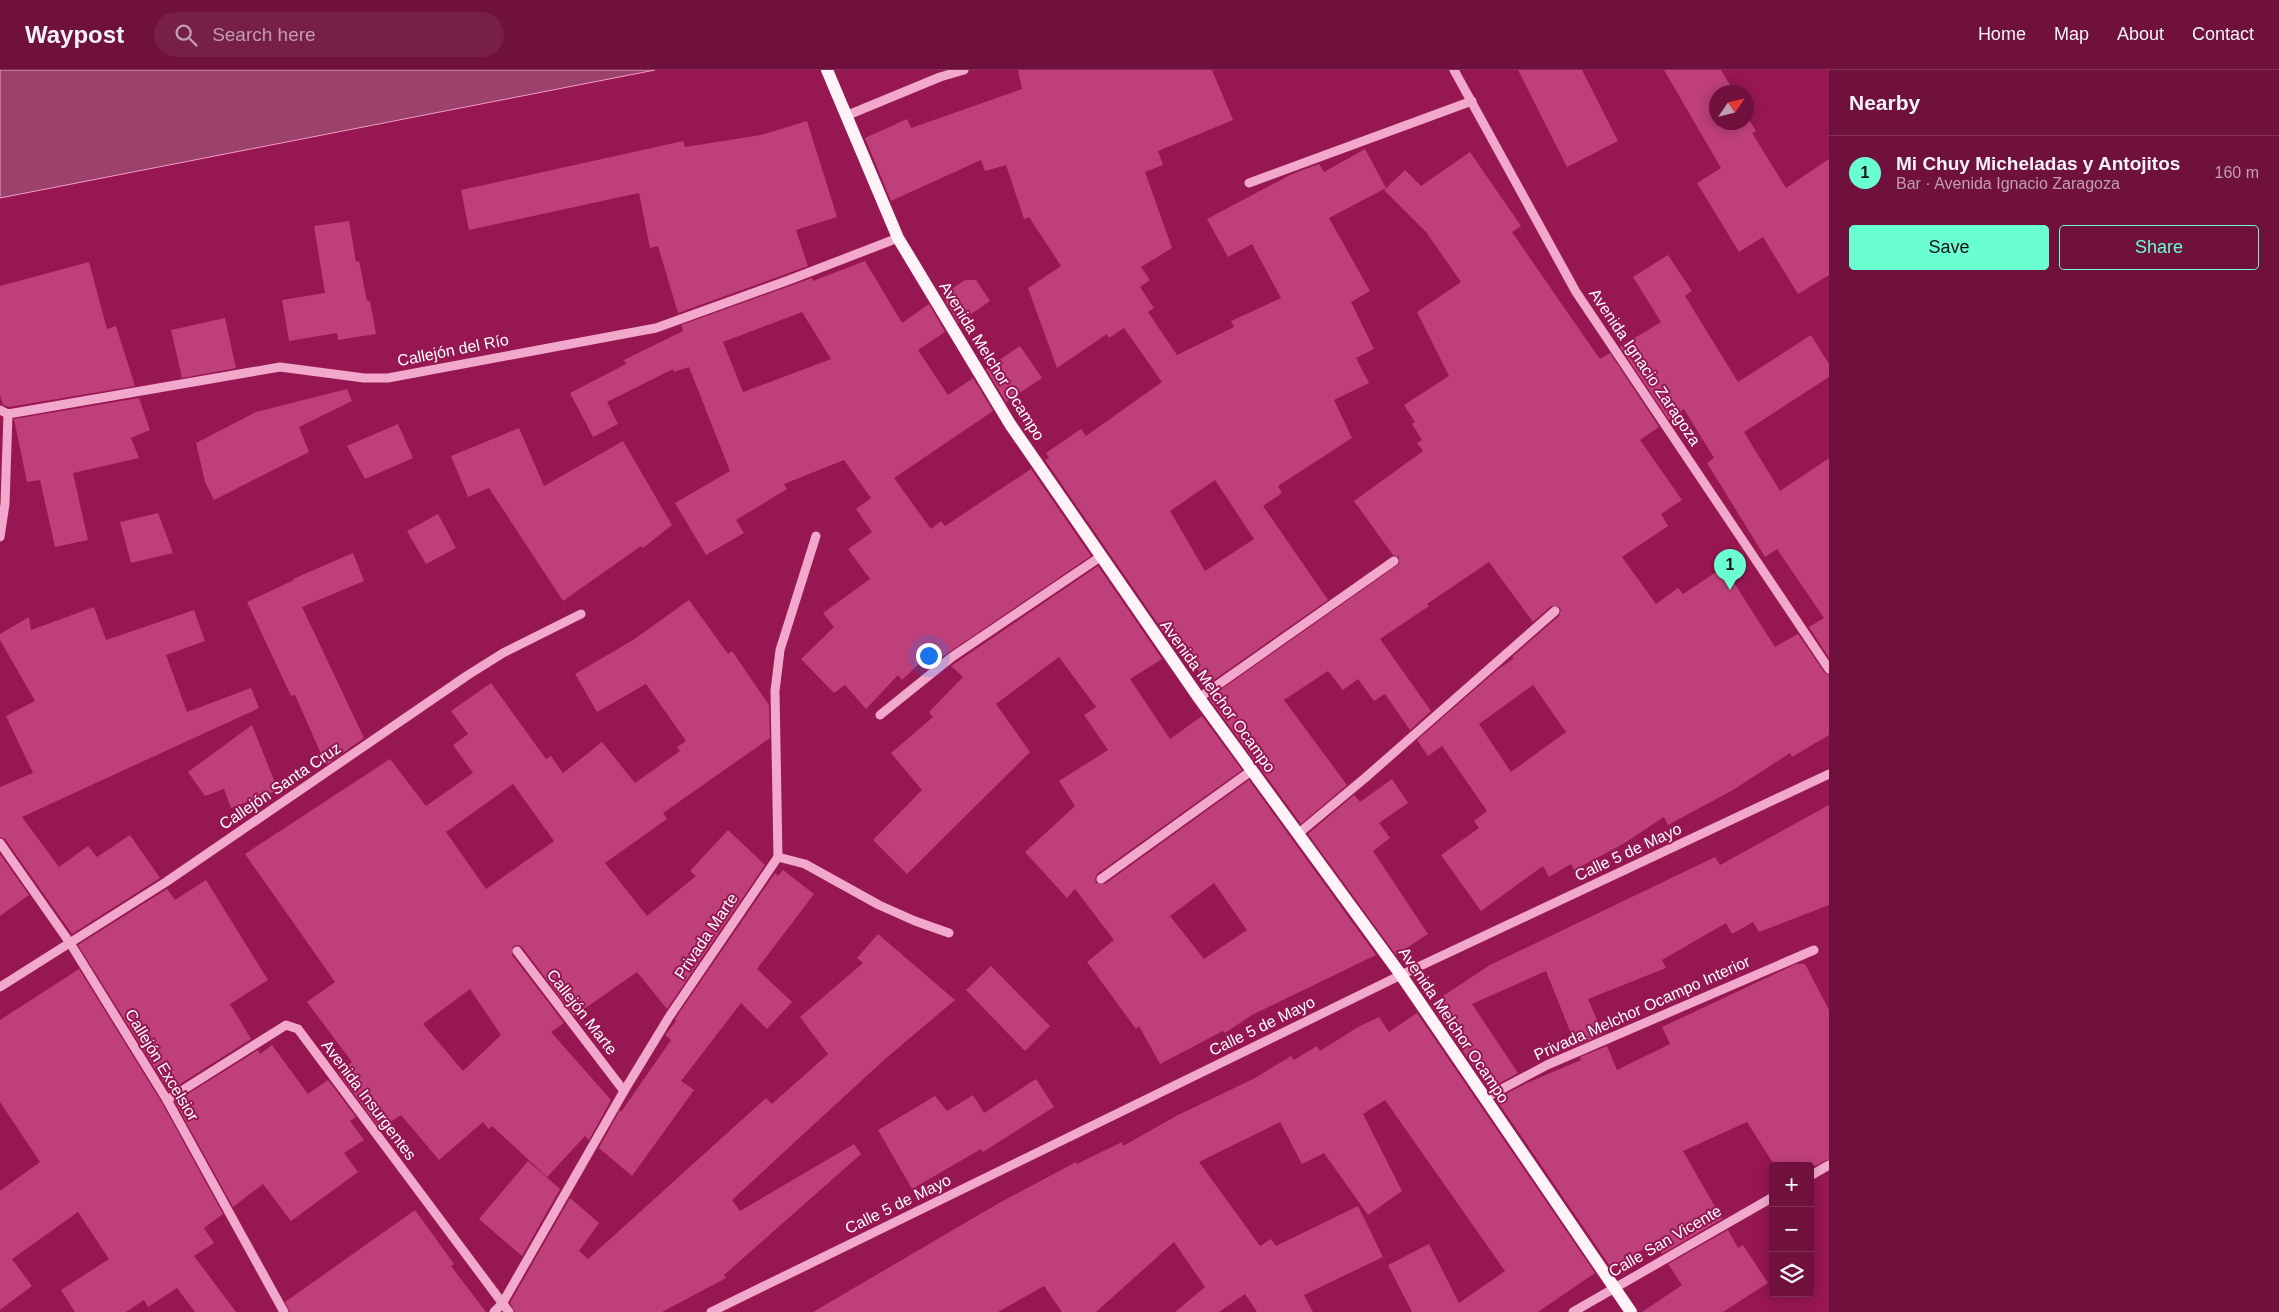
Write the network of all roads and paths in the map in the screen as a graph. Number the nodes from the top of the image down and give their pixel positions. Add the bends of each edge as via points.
1 (828, 70) edge
2 (964, 70) edge
3 (1454, 70) edge
4 (1472, 101) junction
5 (848, 115) junction
6 (1249, 183) dead end
7 (898, 238) junction
8 (4, 412) edge
9 (816, 536) dead end
10 (0, 537) edge
11 (1100, 557) junction
12 (1394, 561) dead end
13 (1555, 611) dead end
14 (581, 614) dead end
15 (1829, 669) edge
16 (1199, 698) junction
17 (880, 715) dead end
18 (1251, 771) junction
19 (1829, 774) edge
20 (1299, 833) junction
21 (0, 843) edge
22 (778, 857) junction
23 (1101, 879) dead end
24 (950, 933) dead end
25 (70, 943) junction
26 (1814, 950) dead end
27 (517, 951) dead end
28 (1401, 975) junction
29 (0, 988) edge
30 (624, 1091) junction
31 (1485, 1098) junction
32 (167, 1100) junction
33 (1829, 1165) edge
34 (1814, 1174) edge
35 (1769, 1199) edge
36 (1613, 1288) junction
37 (502, 1304) junction
38 (284, 1312) edge
39 (494, 1312) edge
40 (509, 1312) edge
41 (712, 1312) edge
42 (1574, 1312) edge
43 (1631, 1312) edge

1 - 5 main road, Avenida Melchor Ocampo
2 - 5 street
3 - 4 street, Avenida Ignacio Zaragoza
4 - 6 street
4 - 15 street, Avenida Ignacio Zaragoza via 1576,292
5 - 7 main road, Avenida Melchor Ocampo
7 - 8 street, Callejón del Río via 656,328 388,378 280,367
7 - 11 main road, Avenida Melchor Ocampo via 1010,424
8 - 10 street via 5,504
9 - 22 street via 780,650 775,691
11 - 16 main road, Avenida Melchor Ocampo
11 - 17 street via 952,657
12 - 16 street
13 - 20 street
14 - 25 street, Callejón Santa Cruz via 475,671 166,882
16 - 18 main road, Avenida Melchor Ocampo
18 - 20 main road, Avenida Melchor Ocampo
18 - 23 street
19 - 28 street, Calle 5 de Mayo
20 - 28 main road, Avenida Melchor Ocampo
21 - 25 street, Callejón Excelsior
22 - 24 street via 805,864 879,906
22 - 30 street, Privada Marte via 669,1018
25 - 29 street, Callejón Santa Cruz
25 - 32 street, Callejón Excelsior
26 - 31 street, Privada Melchor Ocampo Interior via 1547,1064
27 - 30 street, Callejón Marte
28 - 31 main road, Avenida Melchor Ocampo
28 - 41 street, Calle 5 de Mayo
30 - 37 street, Privada Marte
31 - 36 main road, Avenida Melchor Ocampo
32 - 37 street, Avenida Insurgentes via 286,1025 298,1029
32 - 38 street, Callejón Excelsior
33 - 34 street
35 - 36 street, Calle San Vicente
36 - 42 street, Calle San Vicente
36 - 43 main road, Avenida Melchor Ocampo
37 - 39 street, Privada Marte
37 - 40 street, Avenida Insurgentes

